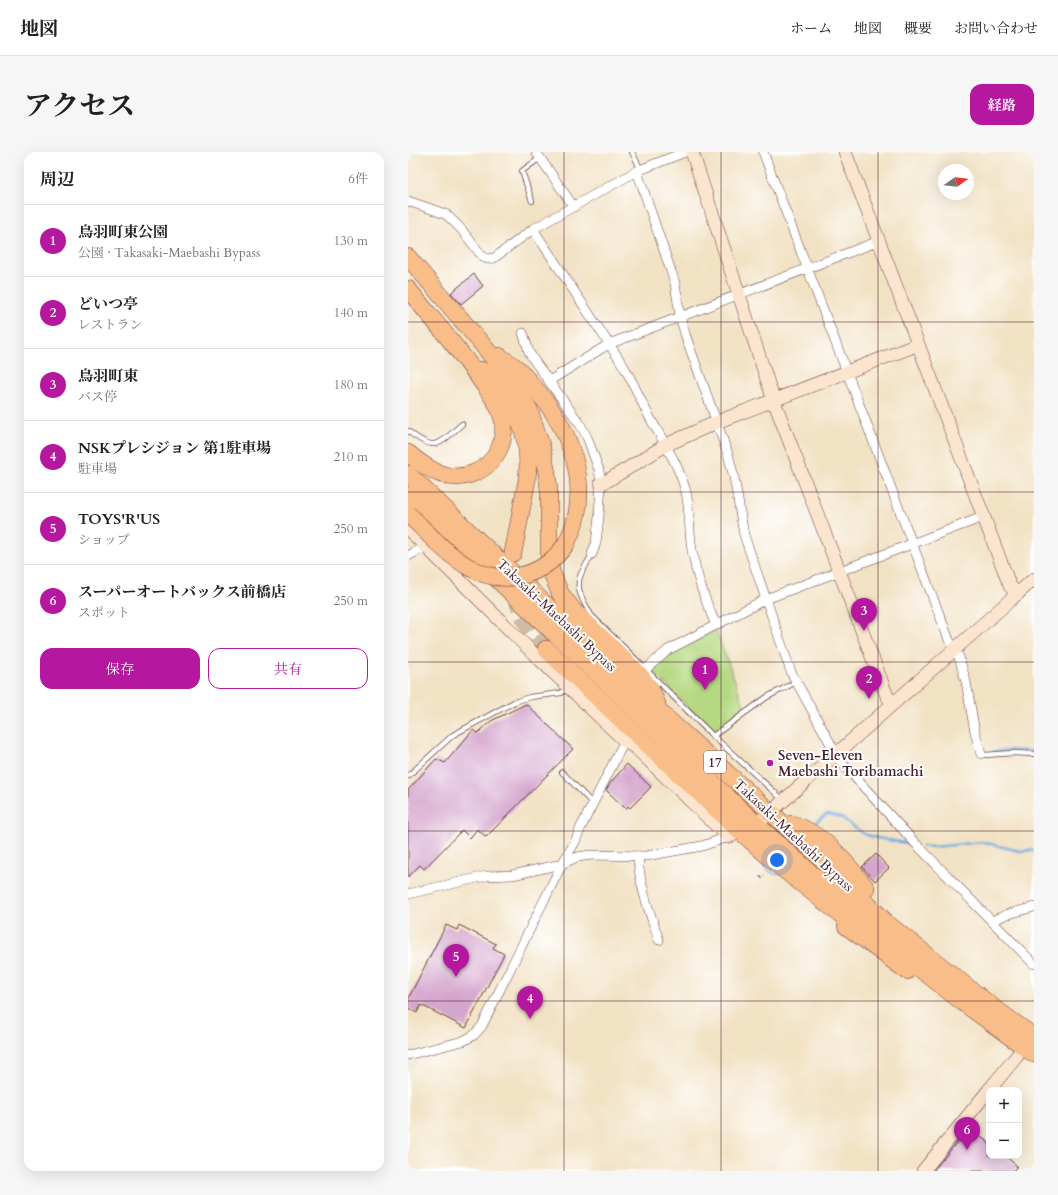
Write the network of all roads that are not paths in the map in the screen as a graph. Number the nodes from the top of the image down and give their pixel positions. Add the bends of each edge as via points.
1 (632, 152) edge
2 (685, 152) edge
3 (692, 152) edge
4 (764, 152) edge
5 (845, 152) edge
6 (538, 155) edge
7 (639, 170) junction
8 (408, 201) edge
9 (532, 202) dead end
10 (574, 207) junction
11 (533, 229) junction
12 (878, 241) junction
13 (410, 258) edge
14 (807, 268) junction
15 (408, 289) edge
16 (739, 294) junction
17 (680, 316) junction
18 (523, 333) dead end
19 (482, 344) junction
20 (609, 344) junction
21 (917, 345) junction
22 (465, 358) junction
23 (846, 372) junction
24 (548, 381) junction
25 (774, 401) junction
26 (717, 422) junction
27 (462, 424) dead end
28 (408, 431) edge
29 (666, 445) junction
30 (408, 454) edge
31 (408, 474) edge
32 (601, 483) junction
33 (408, 495) edge
34 (408, 514) edge
35 (983, 517) junction
36 (408, 529) edge
37 (912, 543) junction
38 (425, 545) junction
39 (513, 553) dead end
40 (592, 554) joint
41 (408, 556) edge
42 (839, 571) junction
43 (1034, 579) edge
44 (1017, 594) junction
45 (766, 599) junction
46 (716, 625) junction
47 (546, 649) tunnel mouth
48 (954, 649) junction
49 (646, 669) junction
50 (796, 682) junction
51 (569, 687) junction
52 (893, 703) junction
53 (662, 715) junction
54 (713, 736) junction
55 (625, 741) junction
56 (836, 754) junction
57 (981, 754) joint
58 (1034, 754) edge
59 (562, 772) dead end
60 (408, 776) edge
61 (593, 804) junction
62 (777, 806) junction
63 (756, 824) junction
64 (735, 834) junction
65 (638, 856) junction
66 (562, 864) junction
67 (408, 894) edge
68 (1034, 907) edge
69 (992, 921) junction
70 (658, 940) dead end
71 (909, 960) junction
72 (1034, 964) edge
73 (961, 1001) junction
74 (1030, 1046) edge
75 (408, 1055) edge
76 (991, 1087) edge
77 (986, 1094) edge
78 (923, 1171) edge

1 - 7 lane
2 - 7 street
3 - 16 street
4 - 14 street
5 - 12 street
6 - 9 lane via 522,171
6 - 10 street
7 - 10 street
7 - 17 street via 675,283
8 - 11 street via 447,215 487,259 494,258
10 - 11 street
11 - 20 street
12 - 14 street
12 - 21 street
13 - 19 highway
14 - 16 street
14 - 23 street
15 - 22 highway
16 - 17 street
16 - 25 street
17 - 20 street
17 - 26 street
18 - 24 street via 529,352
19 - 34 highway, bridge via 519,370 555,415 570,444 578,475 578,506 574,527 566,544 551,562 530,574 508,578 477,572 454,557
19 - 53 highway via 521,395 542,445 549,490 548,557 555,583 573,610 638,673 651,690
20 - 24 street
20 - 29 street via 633,381
21 - 23 street
21 - 35 street
22 - 30 highway via 492,396 501,415 503,432 495,457 476,473 454,477 424,467
22 - 39 highway via 493,379 504,392 516,411 525,437 528,467
23 - 25 street
23 - 37 street
24 - 32 street via 587,437
25 - 26 street
25 - 42 street
26 - 29 street
26 - 45 street via 733,472 744,535
27 - 28 lane via 434,445
29 - 32 street
29 - 46 street via 684,487 696,572
31 - 53 highway, Takasaki-Maebashi Bypass / 17
32 - 40 street via 598,532
33 - 63 highway, Takasaki-Maebashi Bypass / 17
35 - 37 street
35 - 44 street via 1010,586
36 - 38 street
37 - 42 street
37 - 48 street
38 - 41 street
38 - 51 street
40 - 49 lane via 581,574 578,586 580,595 591,614
42 - 45 street
42 - 52 street via 887,696
43 - 44 street
44 - 48 street
45 - 46 street
45 - 50 street
46 - 49 street via 668,650
47 - 64 highway
48 - 52 street
48 - 57 street via 966,682
49 - 54 lane
50 - 54 lane via 767,697
50 - 56 street
51 - 55 street
51 - 60 lane via 562,693 514,702 453,735
52 - 56 street
53 - 62 highway, Takasaki-Maebashi Bypass / 17
54 - 62 lane
55 - 61 street
55 - 64 street
56 - 62 street
56 - 69 street via 917,845
57 - 58 lane
59 - 61 lane
61 - 66 street
62 - 63 street
62 - 74 highway, Takasaki-Maebashi Bypass / 17 via 784,824 834,869 889,925 994,1008
63 - 64 street
63 - 71 highway, Takasaki-Maebashi Bypass / 17
64 - 65 street via 702,846
64 - 71 highway via 876,942
64 - 73 highway via 766,867 928,986
65 - 66 street via 591,855
65 - 70 street via 638,867
66 - 67 street via 512,875 486,876
66 - 75 street via 485,1020 474,1035 463,1041
68 - 69 street
69 - 72 street
71 - 73 highway, Takasaki-Maebashi Bypass / 17
73 - 74 highway, Takasaki-Maebashi Bypass / 17
74 - 76 street via 1017,1056
77 - 78 street

